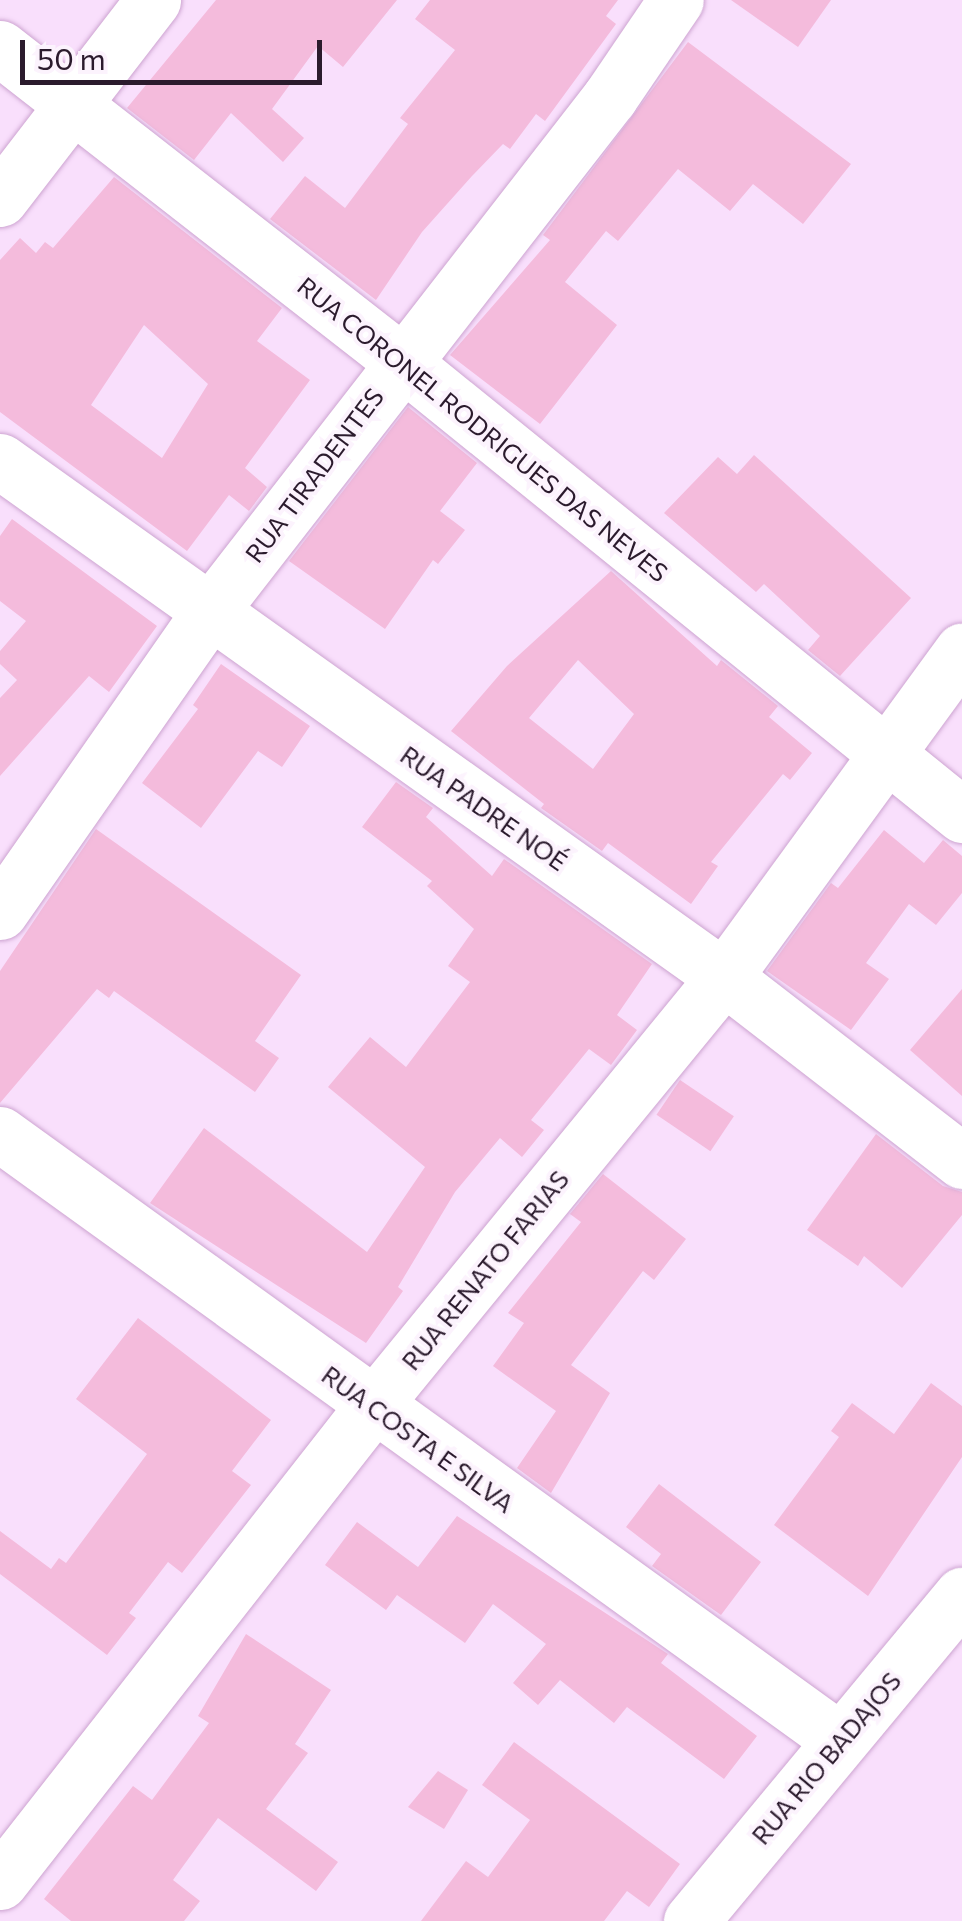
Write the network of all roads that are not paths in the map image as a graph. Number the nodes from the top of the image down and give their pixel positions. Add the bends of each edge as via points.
1 (153, 0) edge
2 (676, 0) edge
3 (0, 48) edge
4 (71, 104) junction
5 (0, 198) edge
6 (401, 361) junction
7 (0, 461) edge
8 (208, 614) junction
9 (962, 651) edge
10 (883, 752) junction
11 (962, 816) edge
12 (0, 912) edge
13 (724, 977) junction
14 (0, 1134) edge
15 (962, 1162) edge
16 (372, 1407) junction
17 (962, 1594) edge
18 (840, 1740) junction
19 (0, 1882) edge
20 (691, 1921) edge

1 - 4 street
2 - 6 street, RUA TIRADENTES via 610,97
3 - 4 street, RUA CORONEL RODRIGUES DAS NEVES
4 - 5 street
4 - 6 street, RUA CORONEL RODRIGUES DAS NEVES
6 - 8 street, RUA TIRADENTES
6 - 10 street, RUA CORONEL RODRIGUES DAS NEVES
7 - 8 street, RUA PADRE NOÉ
8 - 12 street, RUA TIRADENTES
8 - 13 street, RUA PADRE NOÉ
9 - 10 street, RUA RENATO FARIAS
10 - 11 street, RUA CORONEL RODRIGUES DAS NEVES
10 - 13 street, RUA RENATO FARIAS
13 - 15 street, RUA PADRE NOÉ
13 - 16 street, RUA RENATO FARIAS
14 - 16 street, RUA COSTA E SILVA
16 - 18 street, RUA COSTA E SILVA
16 - 19 street, RUA RENATO FARIAS
17 - 18 street, RUA RIO BADAJOS
18 - 20 street, RUA RIO BADAJOS

